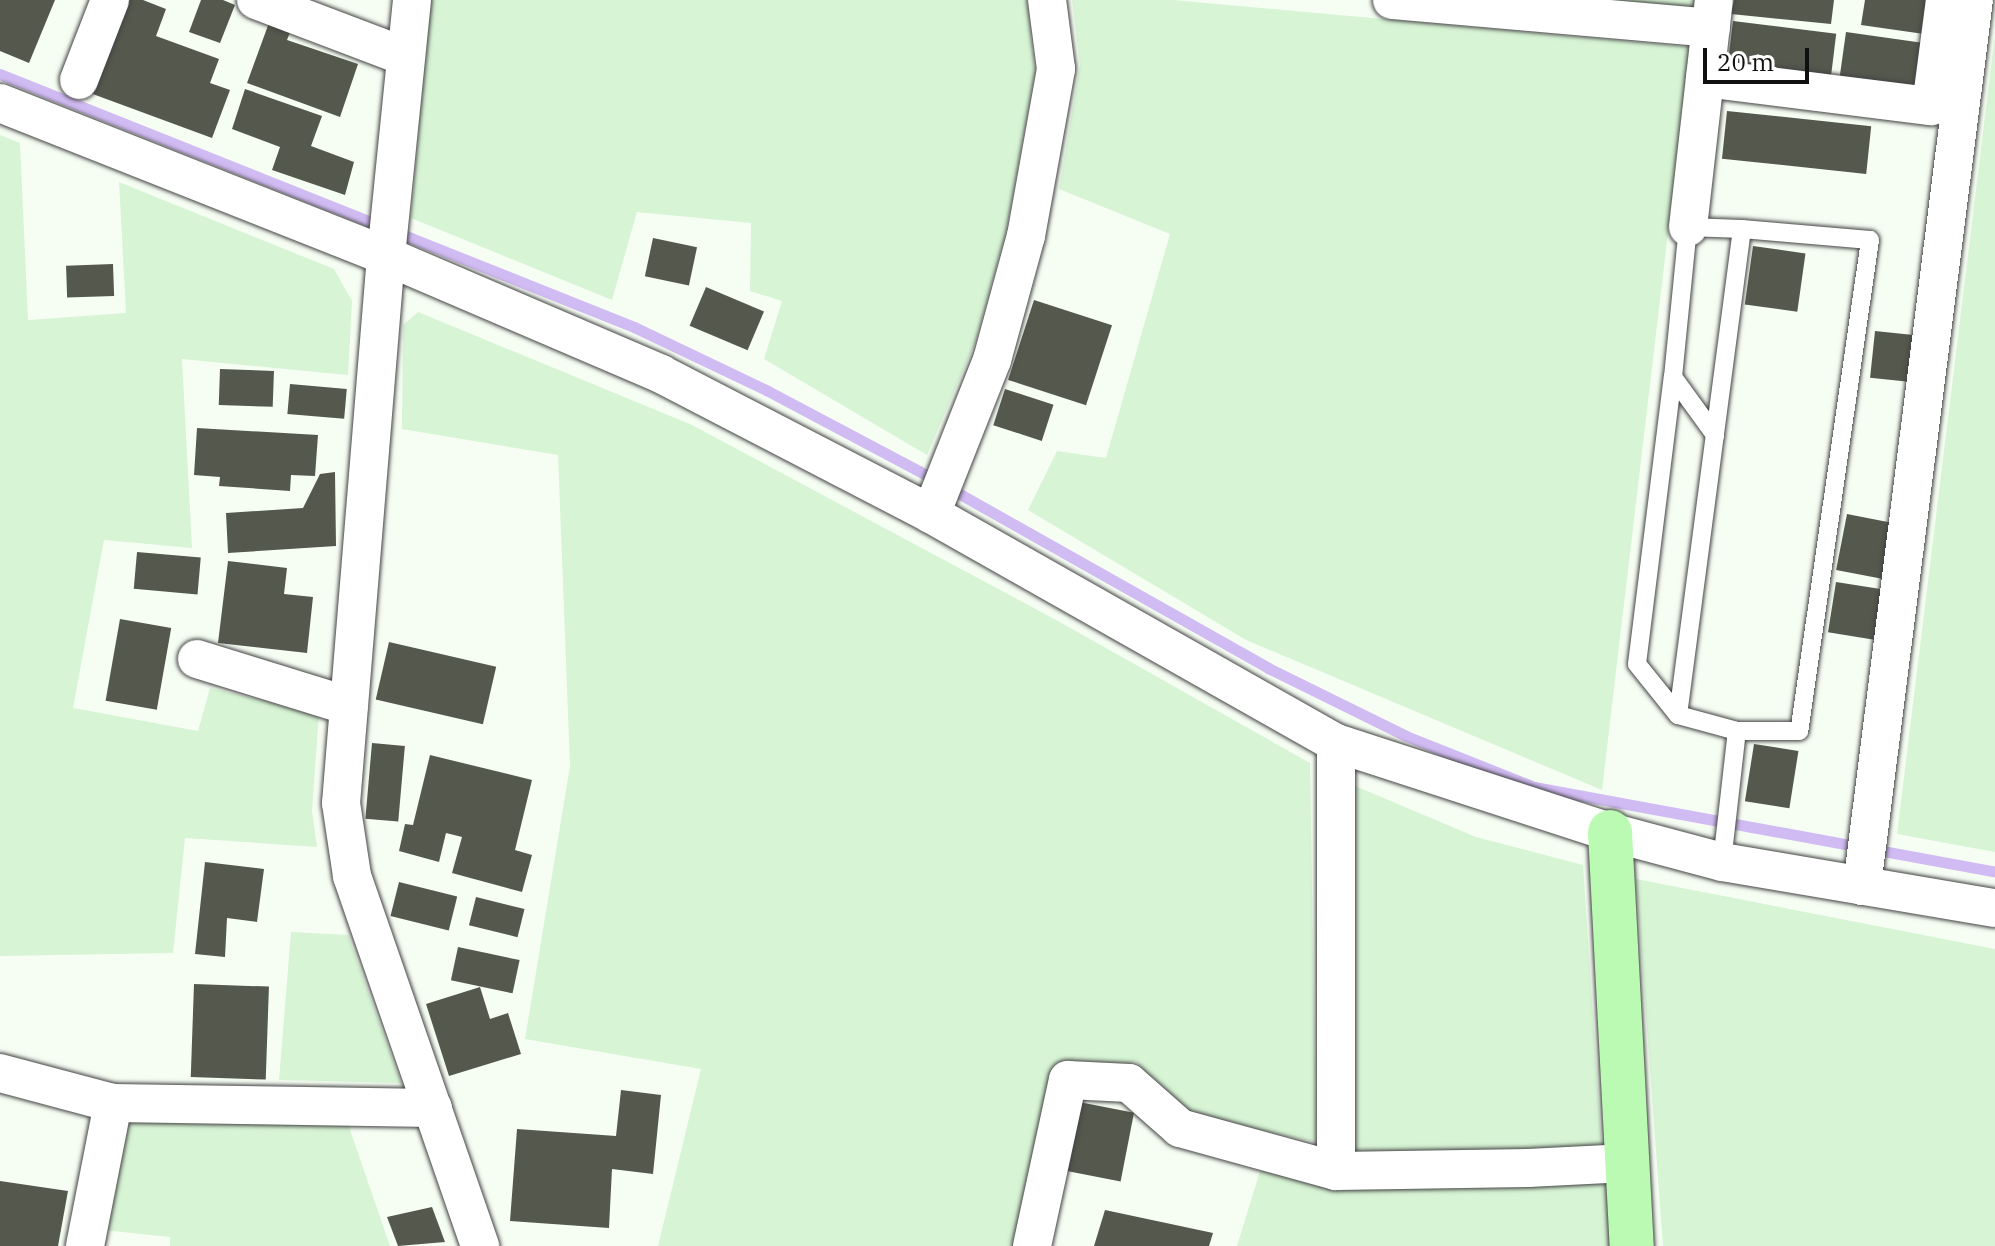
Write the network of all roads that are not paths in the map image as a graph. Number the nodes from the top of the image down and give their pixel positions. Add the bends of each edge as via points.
1 (110, 0) edge
2 (256, 0) edge
3 (412, 0) edge
4 (1047, 0) edge
5 (1392, 0) edge
6 (1945, 0) edge
7 (1974, 0) edge
8 (1713, 14) edge
9 (406, 57) junction
10 (1705, 78) junction
11 (79, 80) dead end
12 (0, 103) edge
13 (1688, 227) junction
14 (1742, 229) junction
15 (386, 256) junction
16 (1673, 377) junction
17 (1715, 435) junction
18 (931, 514) junction
19 (197, 659) dead end
20 (349, 706) junction
21 (1678, 715) junction
22 (1737, 731) junction
23 (1336, 743) junction
24 (1610, 832) junction
25 (1722, 862) junction
26 (1862, 886) junction
27 (1995, 908) edge
28 (0, 1073) edge
29 (113, 1103) junction
30 (433, 1108) junction
31 (1627, 1163) junction
32 (1336, 1171) junction
33 (85, 1246) edge
34 (480, 1246) edge
35 (1032, 1246) edge
36 (1632, 1246) edge

1 - 11 street
2 - 9 street
3 - 9 street
4 - 18 street via 1056,69 1026,236 992,360
5 - 8 street
6 - 10 street via 1931,106
7 - 26 street
8 - 10 street
9 - 15 street
10 - 13 street
12 - 15 street
13 - 14 lane
13 - 16 lane
14 - 17 lane
14 - 22 lane via 1870,240 1799,731
15 - 18 street via 661,374
15 - 20 street
16 - 17 lane
16 - 21 lane via 1637,664
17 - 21 lane
18 - 23 street
19 - 20 street
20 - 30 street via 341,803 352,876
21 - 22 lane
22 - 25 lane
23 - 24 street
23 - 32 street
24 - 25 street
24 - 31 street
25 - 26 street
26 - 27 street
28 - 29 street
29 - 30 street
29 - 33 street
30 - 34 street
31 - 32 street
31 - 36 street
32 - 35 street via 1180,1128 1129,1083 1068,1080

